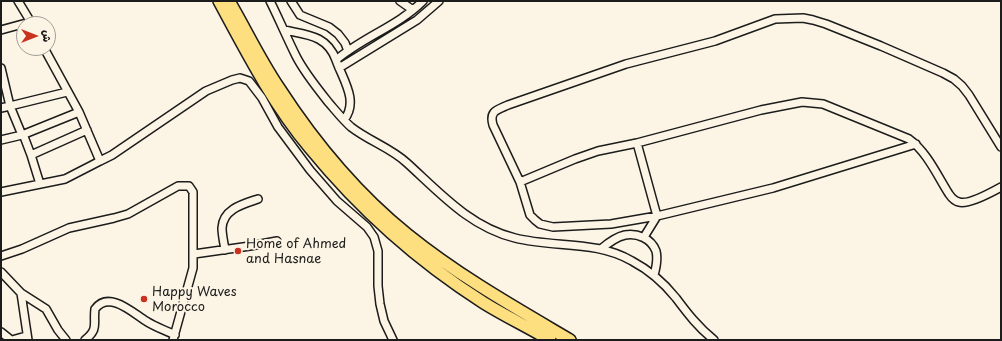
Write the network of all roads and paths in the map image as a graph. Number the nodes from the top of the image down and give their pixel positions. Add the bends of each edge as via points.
1 (18, 1) edge
2 (219, 1) edge
3 (230, 1) edge
4 (270, 1) edge
5 (291, 1) edge
6 (400, 1) edge
7 (423, 1) edge
8 (439, 1) edge
9 (413, 10) junction
10 (27, 16) edge
11 (16, 26) edge
12 (1, 30) edge
13 (284, 30) junction
14 (348, 51) junction
15 (48, 56) edge
16 (336, 60) junction
17 (1, 68) edge
18 (339, 68) junction
19 (67, 92) junction
20 (10, 106) junction
21 (1, 108) edge
22 (79, 112) junction
23 (344, 120) junction
24 (87, 130) junction
25 (22, 135) junction
26 (1, 140) edge
27 (637, 143) junction
28 (916, 144) junction
29 (1001, 147) edge
30 (31, 155) junction
31 (100, 161) junction
32 (520, 182) junction
33 (40, 184) junction
34 (1001, 187) edge
35 (1, 192) edge
36 (258, 199) dead end
37 (657, 216) junction
38 (644, 237) junction
39 (277, 241) dead end
40 (601, 249) junction
41 (225, 250) junction
42 (194, 254) junction
43 (1, 256) edge
44 (1, 272) edge
45 (654, 275) junction
46 (21, 293) junction
47 (1, 332) edge
48 (174, 337) edge
49 (27, 338) edge
50 (11, 340) edge
51 (66, 340) edge
52 (85, 340) edge
53 (393, 340) edge
54 (550, 340) edge
55 (570, 340) edge
56 (714, 340) edge

1 - 10 street
2 - 54 highway via 281,109 309,147 379,223 435,269 484,303
3 - 55 highway via 278,86 303,122 347,176 379,208 442,262
4 - 13 street
5 - 14 street via 300,15 329,27 338,34
6 - 9 street
7 - 9 street
8 - 18 street via 417,20
9 - 14 street
11 - 12 street
13 - 16 street via 313,36 322,41 329,46
13 - 23 street via 297,57 318,89
14 - 16 street
15 - 19 street
16 - 18 street
17 - 20 street
18 - 23 street via 350,99 350,111
19 - 20 street
19 - 22 street
20 - 21 street
20 - 25 street
22 - 24 street
22 - 25 street
23 - 40 street via 404,160 464,215 487,229 515,238
24 - 30 street
24 - 31 street
25 - 26 street
25 - 30 street
27 - 28 street via 761,110 802,102 823,104 898,134
27 - 32 street via 592,153
27 - 37 street
28 - 34 street via 956,201 971,200
28 - 37 street via 773,188
29 - 32 street via 969,95 954,79 826,24 808,19 775,19 715,42 626,64 496,111 492,116 493,125
30 - 33 street
31 - 33 street via 65,178
31 - 53 street via 206,91 240,78 249,81 278,127 310,170 337,201 374,236 378,251 380,304
32 - 37 street via 530,215 546,226 590,226
33 - 35 street
36 - 41 street via 236,207 225,217 222,228
37 - 38 street
38 - 40 street via 632,235 616,238
38 - 45 street via 656,251
39 - 41 street
40 - 45 street via 632,260
41 - 42 street
42 - 43 street via 193,192 189,186 182,185 128,214 70,228
42 - 48 street via 193,268
44 - 46 street
45 - 56 street via 695,323
46 - 49 street
46 - 51 street via 46,309
47 - 50 street
48 - 52 street via 146,322 126,307 105,302 100,303 95,309 94,330
49 - 50 street

